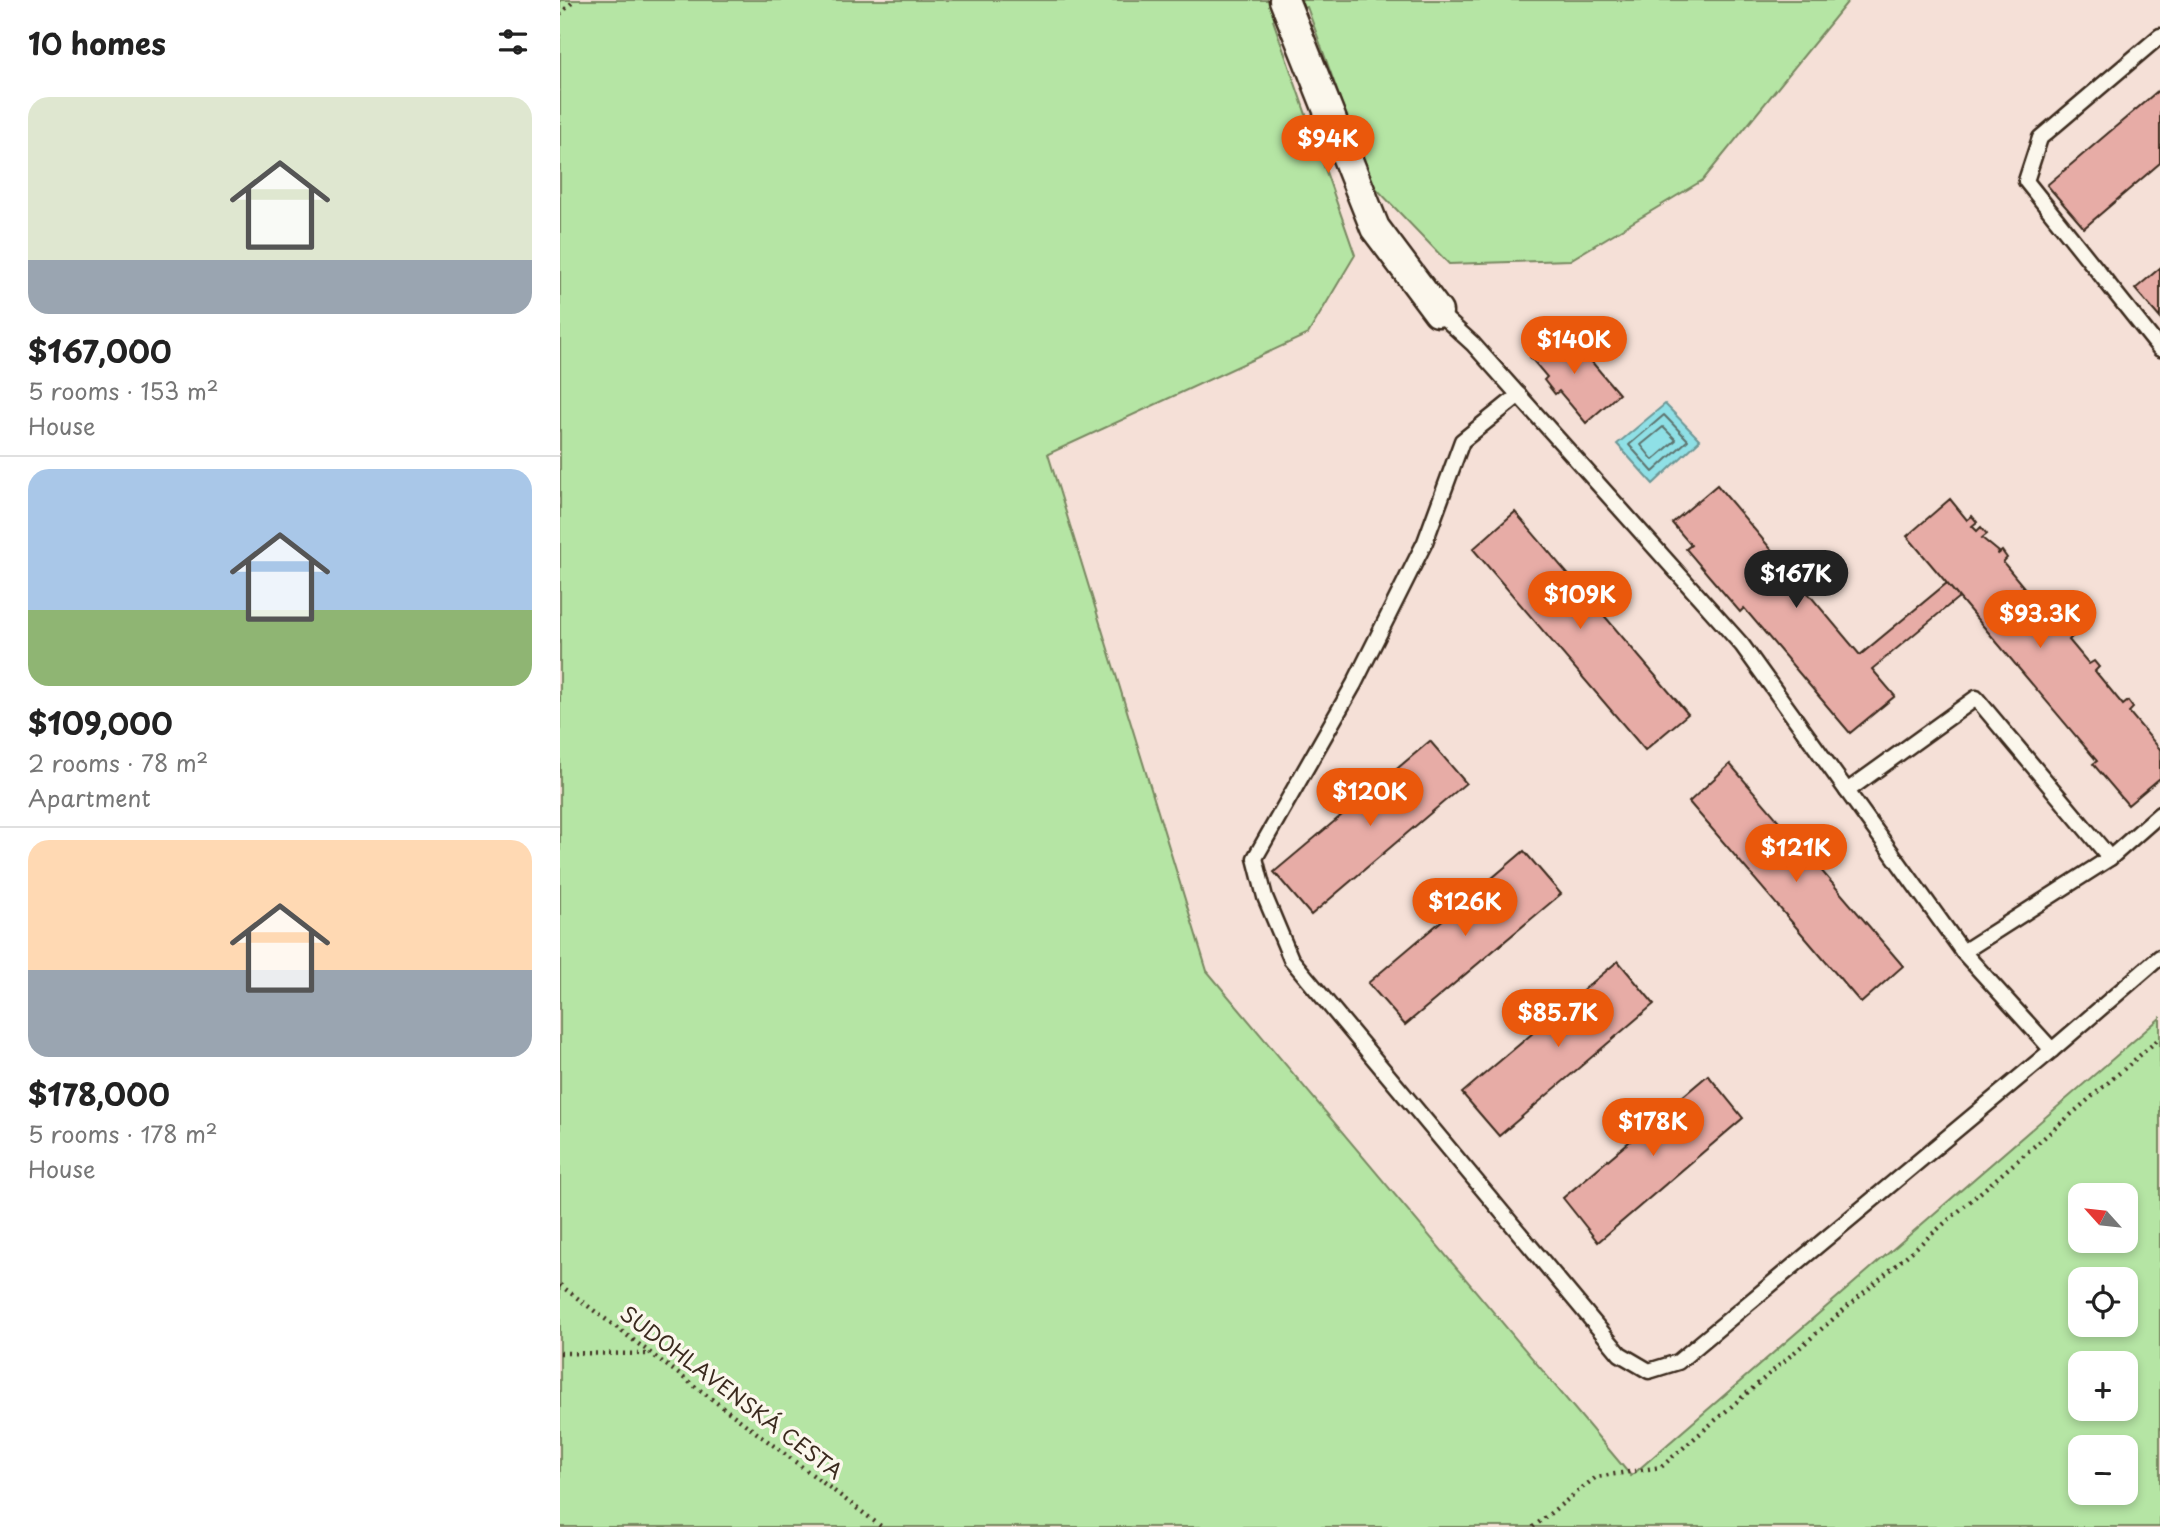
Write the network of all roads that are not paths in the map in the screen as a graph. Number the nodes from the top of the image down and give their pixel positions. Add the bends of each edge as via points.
1 (1284, 0) edge
2 (2160, 36) edge
3 (1438, 312) joint
4 (2160, 349) edge
5 (1519, 395) junction
6 (1847, 791) junction
7 (2160, 814) edge
8 (2110, 858) junction
9 (1963, 952) junction
10 (2160, 957) edge
11 (2052, 1050) junction

1 - 3 street via 1375,228
2 - 4 lane via 2040,138 2026,181
3 - 5 lane
5 - 6 lane via 1742,645
5 - 11 lane via 1462,441 1426,542 1354,684 1255,858 1265,897 1291,960 1620,1354 1649,1371 1678,1362
6 - 8 lane via 1976,698
6 - 9 lane
7 - 8 lane
8 - 9 lane
9 - 11 lane
10 - 11 lane

